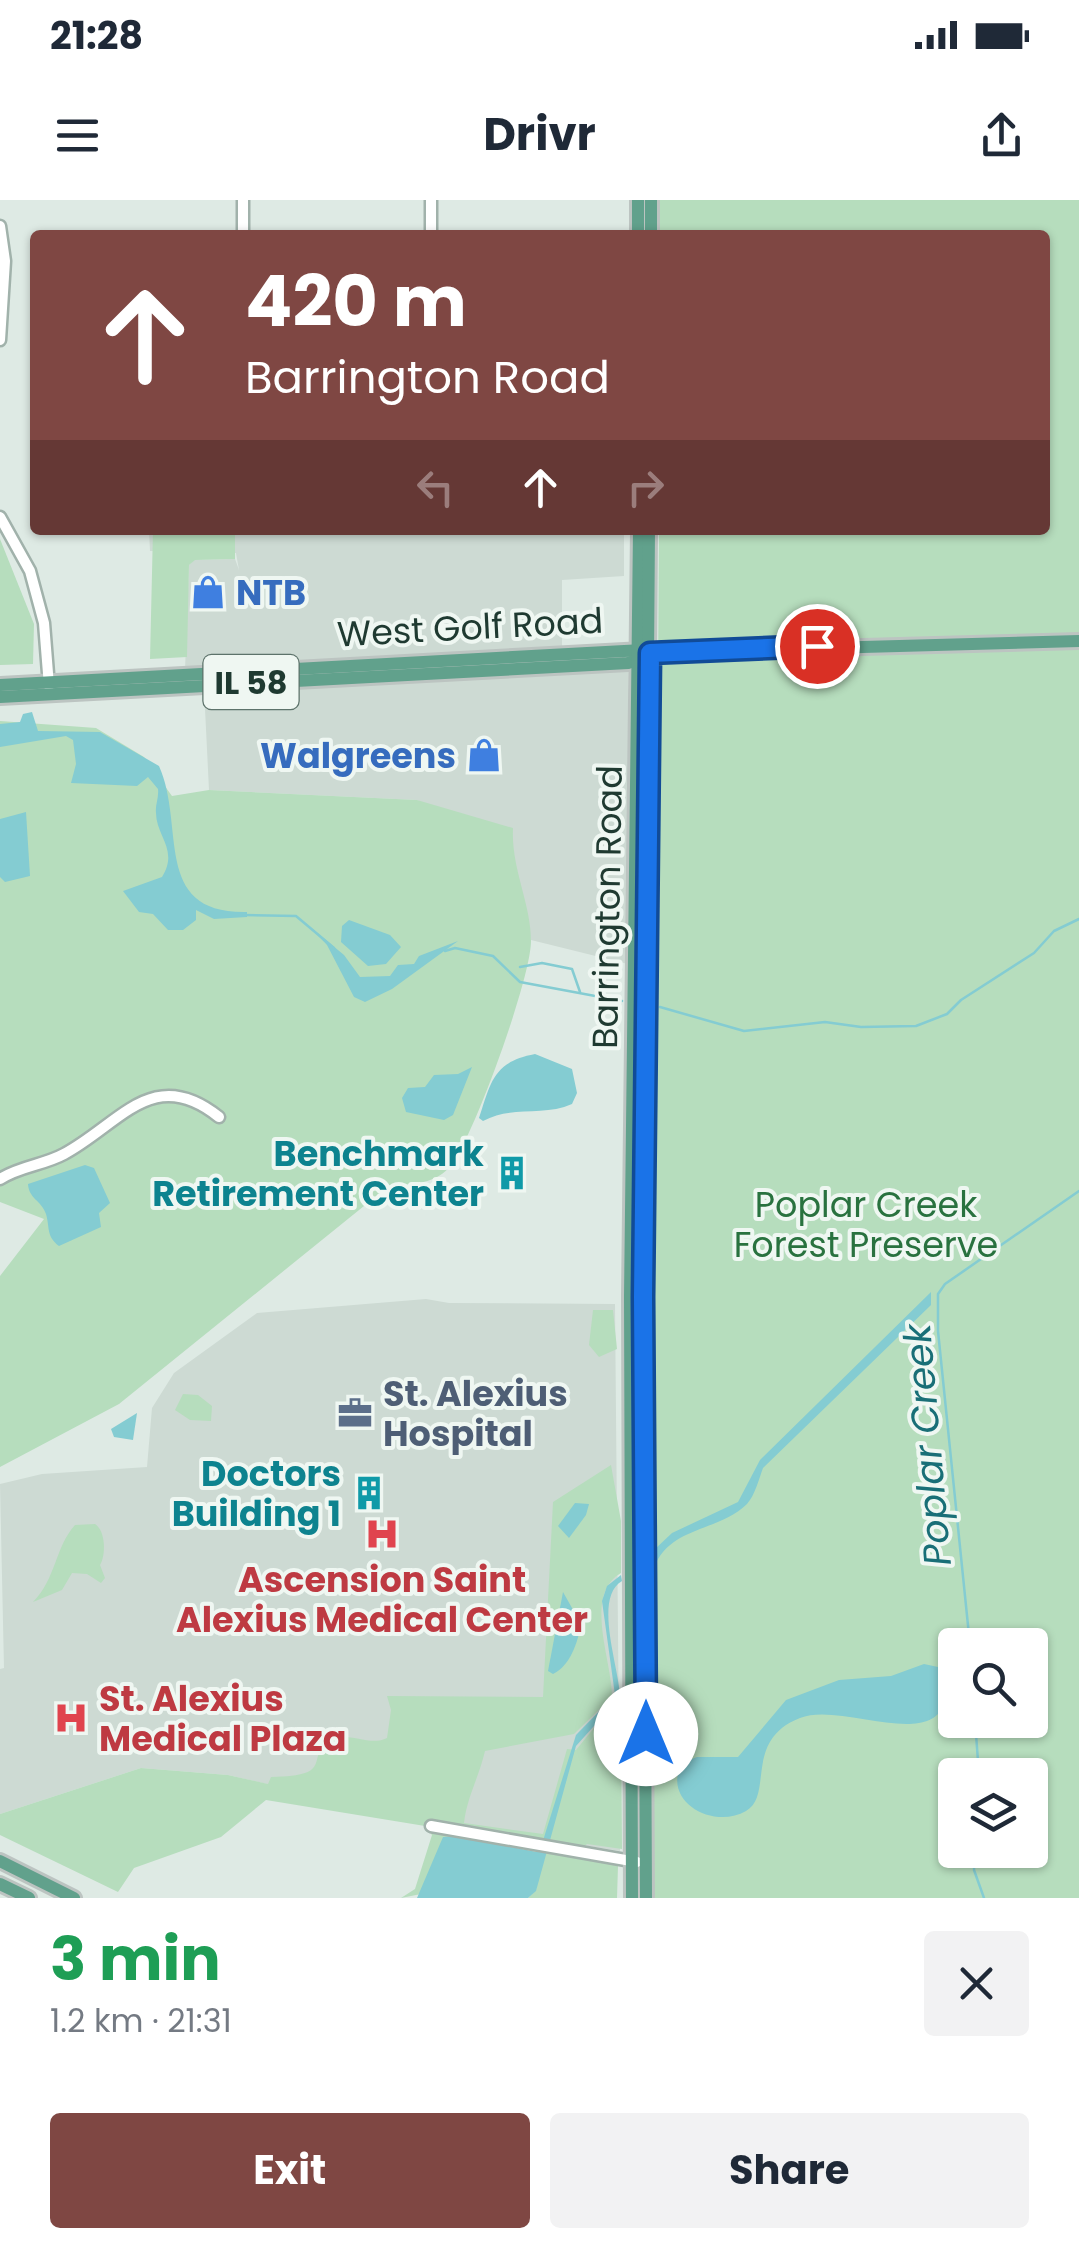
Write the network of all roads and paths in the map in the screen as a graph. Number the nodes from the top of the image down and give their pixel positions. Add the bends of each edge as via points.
1 (243, 200) edge
2 (431, 200) edge
3 (638, 200) edge
4 (650, 200) edge
5 (0, 226) edge
6 (243, 230) edge
7 (431, 230) edge
8 (638, 230) edge
9 (651, 230) edge
10 (0, 340) edge
11 (0, 517) edge
12 (639, 535) edge
13 (649, 535) edge
14 (1079, 641) edge
15 (642, 654) junction
16 (0, 684) edge
17 (49, 688) junction
18 (0, 697) edge
19 (219, 1118) dead end
20 (0, 1179) edge
21 (431, 1826) dead end
22 (0, 1861) edge
23 (639, 1862) junction
24 (0, 1884) edge
25 (29, 1898) edge
26 (74, 1898) edge
27 (632, 1898) edge
28 (646, 1898) edge

1 - 6 street
2 - 7 street
3 - 8 main road
4 - 9 main road
5 - 10 street
11 - 17 street via 30,571 44,623
12 - 15 main road, Barrington Road
13 - 15 main road, Barrington Road
14 - 15 main road, IL 58
15 - 17 main road, West Golf Road / IL 58
15 - 23 main road, Barrington Road
16 - 17 main road, West Golf Road / IL 58
17 - 18 main road, West Golf Road / IL 58
19 - 20 street via 188,1097 151,1098 67,1152
21 - 23 street
22 - 26 main road
23 - 27 main road
23 - 28 main road
24 - 25 main road

